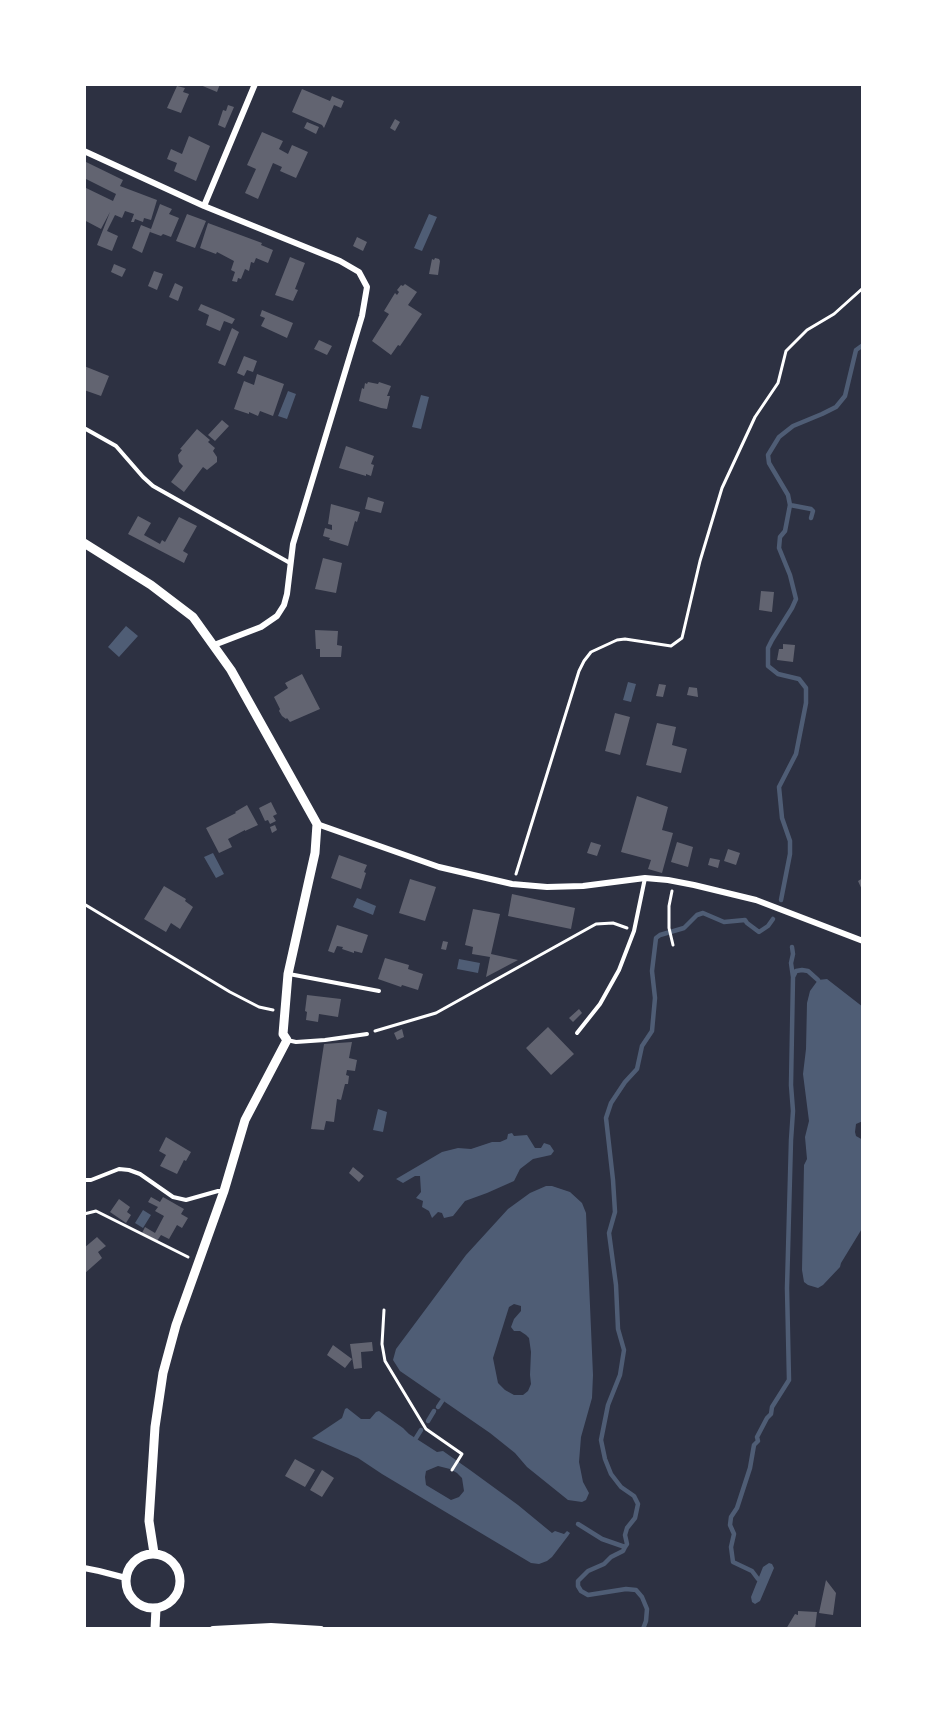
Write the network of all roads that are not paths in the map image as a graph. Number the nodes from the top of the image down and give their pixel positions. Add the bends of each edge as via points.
1 (255, 84) edge
2 (84, 151) edge
3 (204, 206) junction
4 (84, 428) edge
5 (84, 543) edge
6 (290, 562) junction
7 (214, 645) junction
8 (317, 824) junction
9 (645, 878) junction
10 (863, 941) edge
11 (288, 974) junction
12 (379, 991) dead end
13 (577, 1033) dead end
14 (367, 1034) road end
15 (286, 1040) junction
16 (84, 1180) edge
17 (224, 1191) junction
18 (154, 1553) junction
19 (84, 1568) edge
20 (126, 1578) junction
21 (156, 1608) junction
22 (155, 1629) edge
23 (213, 1629) edge
24 (321, 1629) edge

1 - 3 street
2 - 3 street
3 - 6 street via 340,261 359,272 367,287 362,316 301,513
4 - 6 lane via 116,446 153,486
5 - 7 street via 194,617
6 - 7 street via 288,594 277,616 261,627
7 - 8 street
8 - 9 street via 440,867 512,884 583,886
8 - 11 street via 315,853
9 - 10 street via 756,900
9 - 13 lane via 634,931 615,979
11 - 12 lane
11 - 15 street
14 - 15 lane
15 - 17 street via 245,1120
16 - 17 lane via 119,1168 140,1174 173,1197 186,1200
17 - 18 street via 163,1373 149,1521
18 - 20 street via 135,1560
18 - 21 street via 171,1560 181,1575 181,1585 172,1601
19 - 20 street
20 - 21 street via 134,1600
21 - 22 street
23 - 24 street

